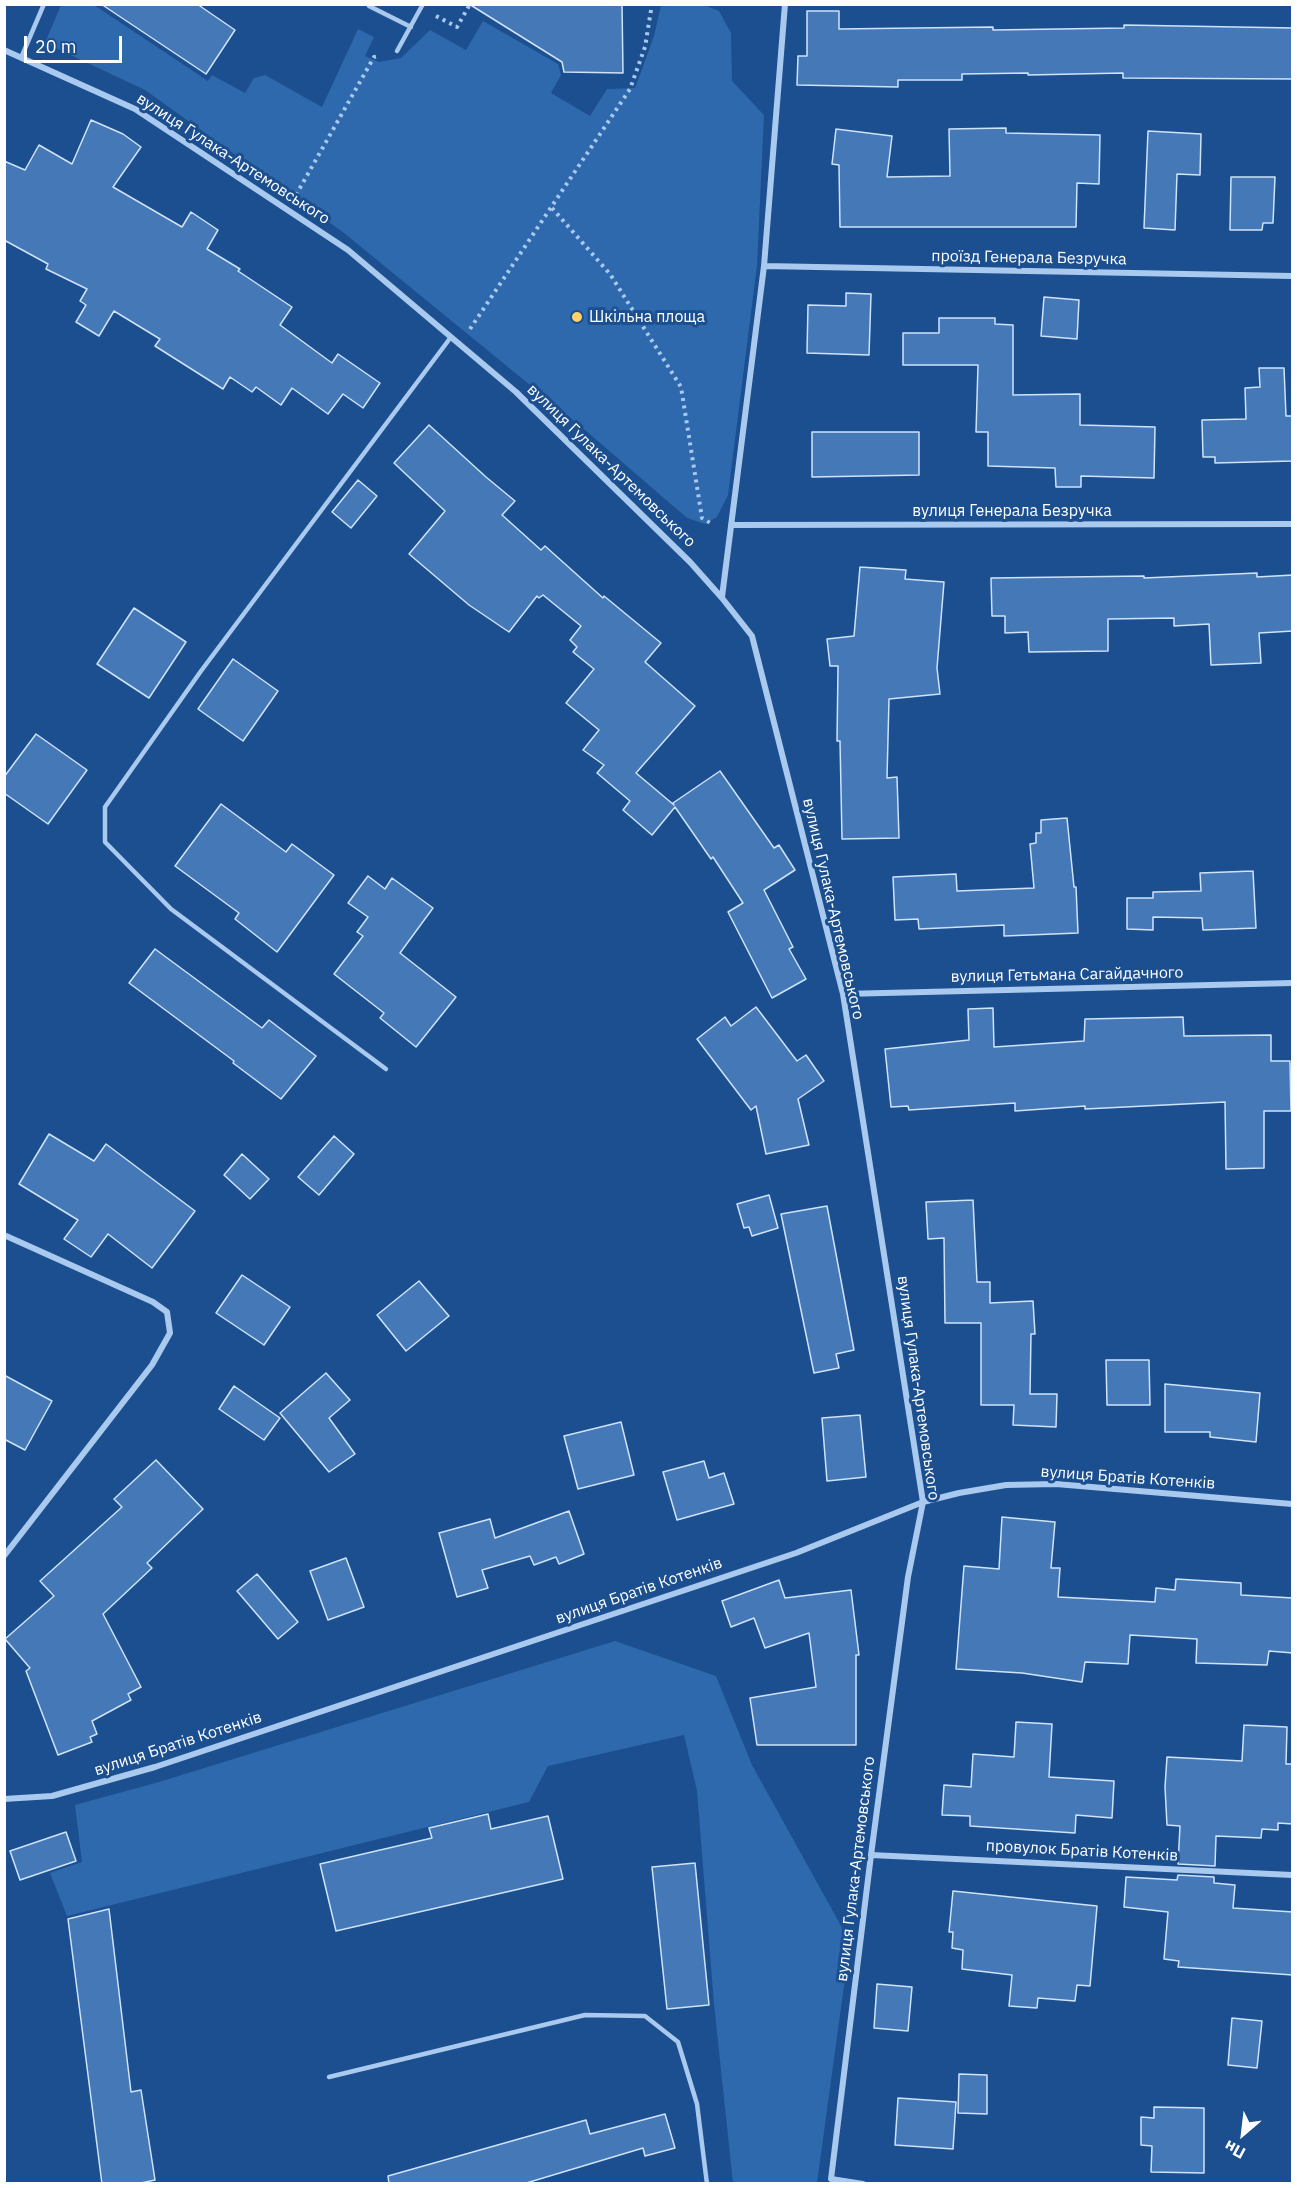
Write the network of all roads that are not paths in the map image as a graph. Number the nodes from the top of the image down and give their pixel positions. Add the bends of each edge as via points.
1 (44, 4) edge
2 (785, 4) edge
3 (369, 6) edge
4 (422, 6) edge
5 (411, 27) junction
6 (4, 50) edge
7 (397, 51) road end
8 (21, 58) junction
9 (764, 266) junction
10 (1293, 276) edge
11 (451, 338) junction
12 (1293, 524) edge
13 (731, 525) junction
14 (722, 598) junction
15 (1293, 983) edge
16 (843, 994) junction
17 (386, 1069) dead end
18 (4, 1235) edge
19 (923, 1502) junction
20 (1293, 1504) edge
21 (4, 1556) edge
22 (4, 1799) edge
23 (871, 1855) junction
24 (1293, 1875) edge
25 (329, 2077) dead end
26 (707, 2184) edge
27 (863, 2184) edge

1 - 8 lane
2 - 9 street
3 - 5 lane
4 - 5 lane
5 - 7 lane
6 - 8 street, вулиця Гулака-Артемовського
8 - 11 street, вулиця Гулака-Артемовського via 135,109 348,250
9 - 10 street, проїзд Генерала Безручка
9 - 13 street
11 - 14 street, вулиця Гулака-Артемовського via 516,392
11 - 17 lane via 201,671 105,807 105,842 171,909
12 - 13 street, вулиця Генерала Безручка
13 - 14 street
14 - 16 street, вулиця Гулака-Артемовського via 752,636
15 - 16 street, вулиця Гетьмана Сагайдачного
16 - 19 street, вулиця Гулака-Артемовського
18 - 21 street via 153,1302 167,1312 170,1333 152,1365
19 - 20 street, вулиця Братів Котенків via 1006,1485 1056,1484
19 - 22 street, вулиця Братів Котенків via 796,1553 156,1767 52,1796
19 - 23 street, вулиця Гулака-Артемовського via 908,1577
23 - 24 street, провулок Братів Котенків
23 - 27 street, вулиця Гулака-Артемовського via 831,2179
25 - 26 lane via 585,2015 645,2016 678,2042 697,2104

